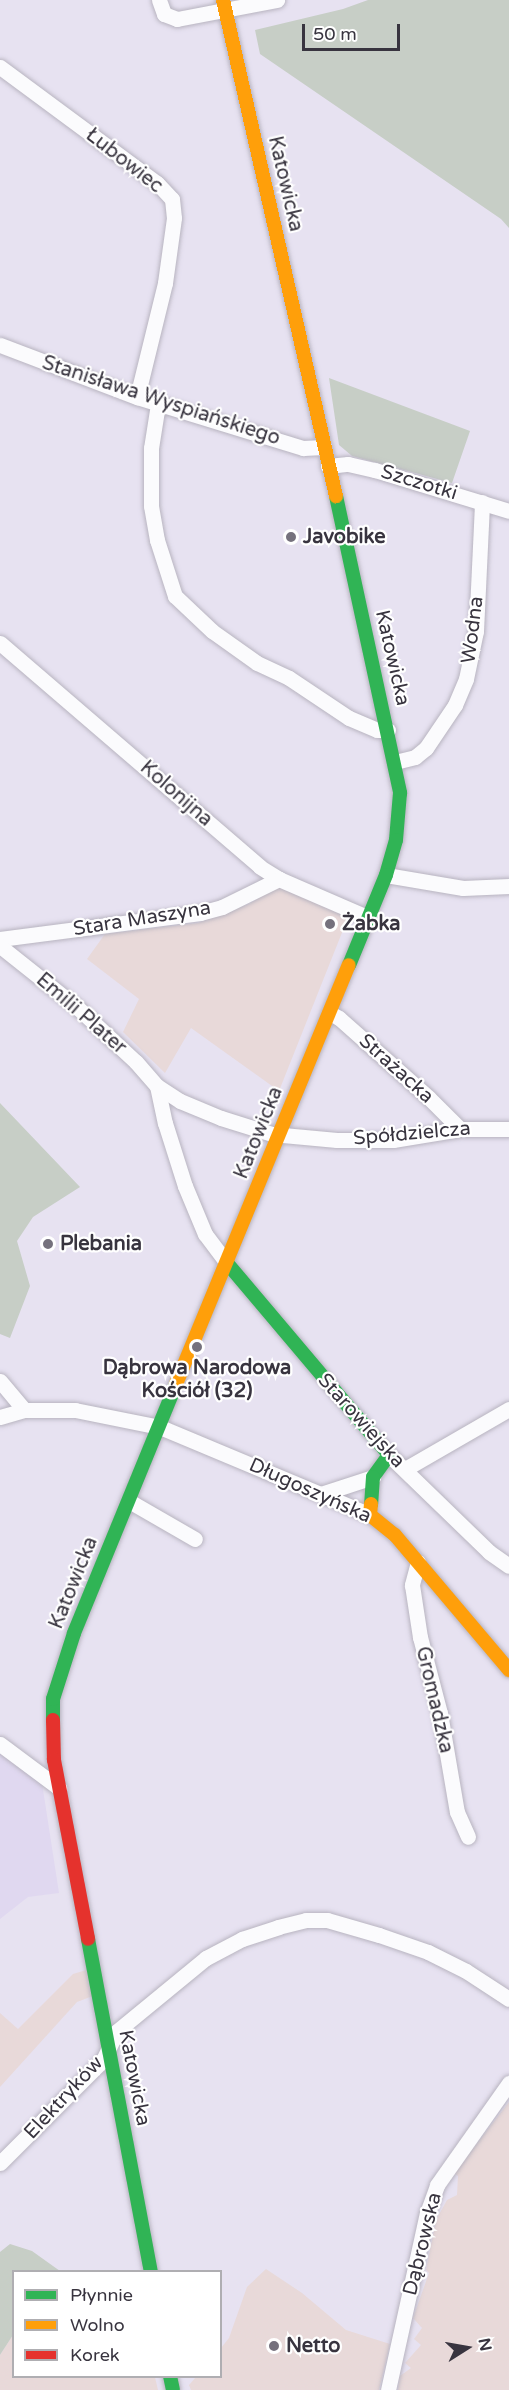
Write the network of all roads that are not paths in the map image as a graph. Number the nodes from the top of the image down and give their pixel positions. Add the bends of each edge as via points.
1 (159, 0) edge
2 (277, 0) edge
3 (224, 5) edge
4 (0, 67) edge
5 (0, 345) edge
6 (137, 397) junction
7 (158, 404) junction
8 (324, 447) junction
9 (328, 466) junction
10 (482, 502) junction
11 (509, 511) edge
12 (0, 643) edge
13 (388, 730) junction
14 (395, 762) junction
15 (386, 875) junction
16 (279, 879) junction
17 (509, 886) edge
18 (369, 918) junction
19 (0, 939) edge
20 (0, 946) edge
21 (330, 1013) junction
22 (157, 1086) junction
23 (460, 1129) junction
24 (509, 1129) edge
25 (280, 1134) junction
26 (227, 1263) junction
27 (0, 1382) edge
28 (509, 1409) edge
29 (24, 1410) junction
30 (0, 1417) edge
31 (160, 1427) junction
32 (389, 1455) junction
33 (405, 1470) junction
34 (373, 1477) junction
35 (321, 1494) junction
36 (129, 1501) junction
37 (370, 1515) junction
38 (195, 1539) dead end
39 (418, 1562) junction
40 (509, 1566) edge
41 (509, 1670) edge
42 (0, 1744) edge
43 (59, 1788) junction
44 (468, 1837) dead end
45 (509, 2000) edge
46 (108, 2049) junction
47 (509, 2083) edge
48 (0, 2163) edge
49 (151, 2270) edge
50 (388, 2390) edge

1 - 3 street via 164,14 177,19
2 - 3 street
3 - 8 street, Katowicka
4 - 6 street, Łubowiec via 157,183 172,199 174,218 165,283
5 - 6 street, Stanisława Wyspiańskiego
6 - 7 street, Stanisława Wyspiańskiego
7 - 8 street, Stanisława Wyspiańskiego via 303,448
7 - 13 street via 151,448 151,506 175,596 212,631 258,663 289,678 349,718 377,730
8 - 9 street, Katowicka
9 - 10 street, Szczotki via 348,464 375,470
9 - 13 street, Katowicka
10 - 11 street, Szczotki
10 - 14 street, Wodna via 476,631 466,679 455,705 426,748 415,757
12 - 16 street, Kolonijna via 260,867
13 - 14 street, Katowicka
14 - 15 street, Katowicka via 399,820
15 - 17 street via 463,888
15 - 18 street, Katowicka
16 - 18 street, Kolonijna
16 - 19 street, Stara Maszyna via 233,903 200,913
18 - 21 street, Katowicka
20 - 22 street, Emilii Plater via 78,1008
21 - 23 street, Strażacka
21 - 25 street, Katowicka
22 - 25 street, Emilii Plater via 180,1101 221,1118
22 - 26 street, Emilii Plater via 185,1186 205,1233
23 - 24 street, Spółdzielcza
23 - 25 street, Spółdzielcza via 393,1140
25 - 26 street, Katowicka
26 - 31 street, Katowicka
26 - 32 street, Starowiejska
27 - 29 street
28 - 33 street
29 - 30 street, Długoszyńska
29 - 31 street, Długoszyńska via 75,1410
31 - 35 street, Długoszyńska
31 - 36 street, Katowicka
32 - 33 street, Starowiejska
32 - 34 street
33 - 40 street, Starowiejska via 489,1552
34 - 35 street
34 - 37 street
35 - 37 street, Długoszyńska
36 - 38 street
36 - 43 street, Katowicka via 74,1633 53,1699 51,1730
37 - 39 street, Długoszyńska
39 - 41 street, Długoszyńska
39 - 44 street, Gromadzka via 412,1585 420,1636 440,1713 457,1812
42 - 43 street
43 - 46 street, Katowicka
45 - 46 street, Elektryków via 466,1971 428,1952 327,1920 306,1920 242,1940 206,1958 117,2031
46 - 48 street, Elektryków via 103,2060
46 - 49 street, Katowicka
47 - 50 street, Dąbrowska via 437,2185 427,2213

